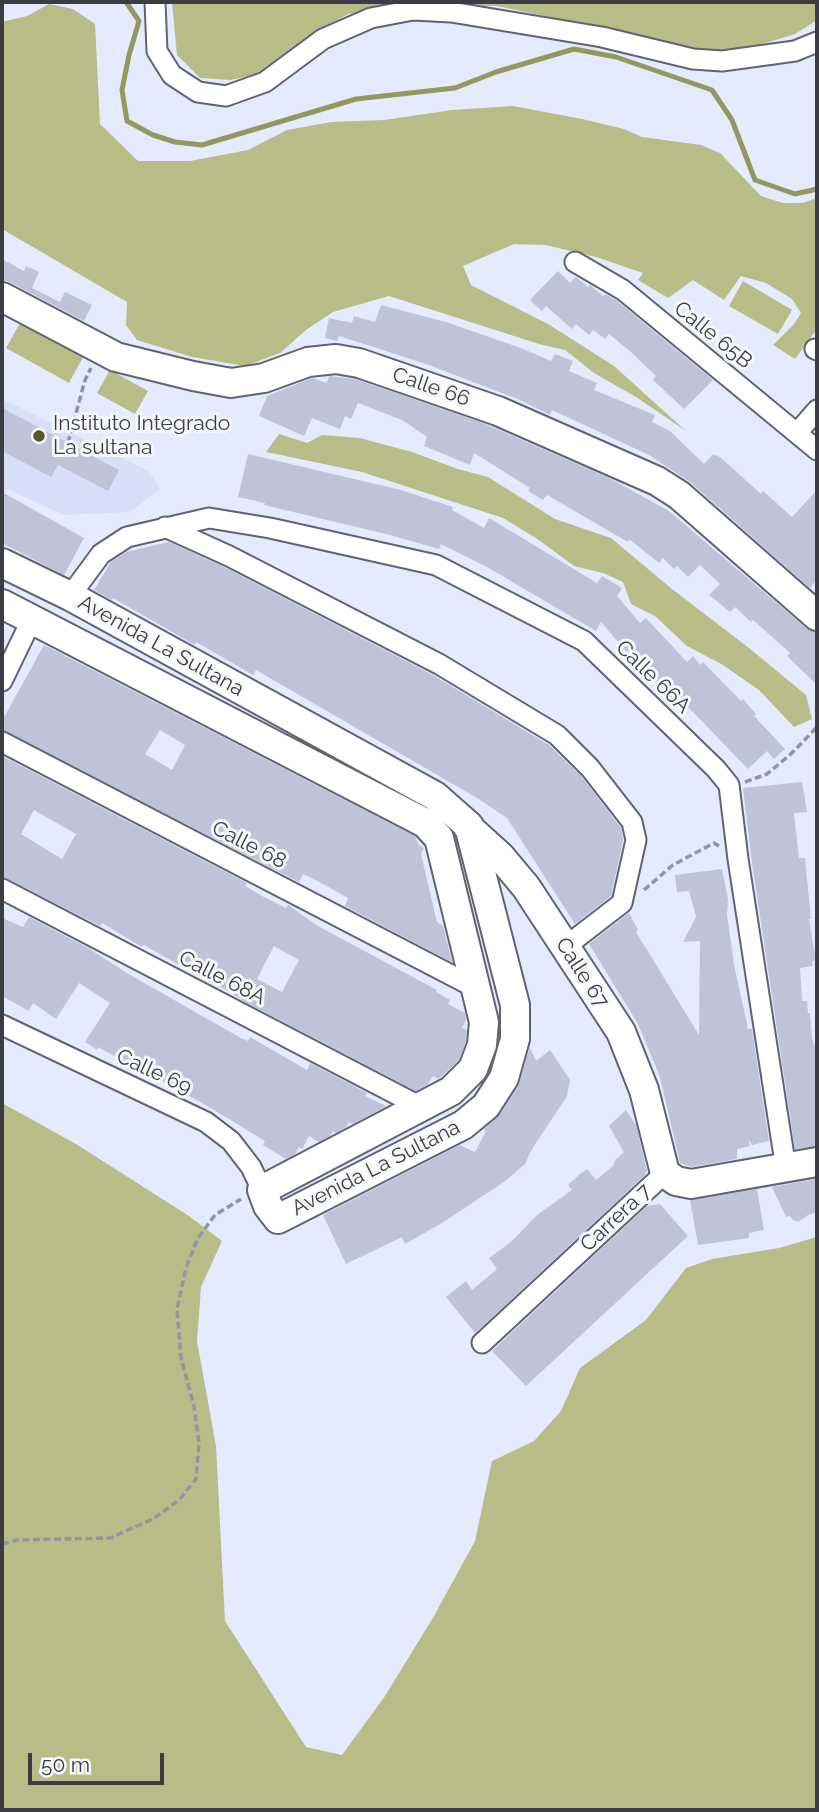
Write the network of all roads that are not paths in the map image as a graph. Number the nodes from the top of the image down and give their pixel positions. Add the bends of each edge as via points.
1 (155, 2) edge
2 (817, 42) edge
3 (575, 262) dead end
4 (2, 297) edge
5 (817, 410) edge
6 (797, 433) junction
7 (817, 450) edge
8 (165, 527) junction
9 (2, 564) edge
10 (70, 596) junction
11 (2, 604) edge
12 (817, 616) edge
13 (32, 619) junction
14 (2, 681) edge
15 (2, 742) edge
16 (469, 826) junction
17 (439, 838) junction
18 (2, 889) edge
19 (565, 947) junction
20 (476, 988) junction
21 (2, 1025) edge
22 (421, 1107) junction
23 (817, 1162) edge
24 (786, 1169) junction
25 (665, 1173) junction
26 (262, 1190) junction
27 (482, 1343) dead end

1 - 2 street via 158,51 172,75 198,92 226,96 265,82 323,39 370,18 414,9 601,37 693,59 722,61 795,51
3 - 6 street, Calle 65B via 623,290
4 - 12 street, Calle 66 via 116,357 193,376 231,383 335,359 498,411 679,495
5 - 6 street
6 - 7 street, Calle 65B
8 - 10 street, Calle 66A via 127,537 101,554
8 - 19 street via 439,663 557,735 590,768 632,822 636,840 622,903
8 - 24 street, Calle 66A via 209,518 436,565 584,641 716,769 729,785
9 - 10 street, Avenida La Sultana
10 - 16 street, Avenida La Sultana via 435,796
11 - 13 street, Avenida La Sultana
13 - 14 street
13 - 17 street, Avenida La Sultana via 425,823
15 - 20 street, Calle 68
16 - 17 street
16 - 19 street, Calle 67 via 526,887
16 - 26 street, Avenida La Sultana via 515,1005 515,1039 504,1078 486,1106 463,1125 278,1219
17 - 20 street, Avenida La Sultana
18 - 22 street, Calle 68A
19 - 25 street, Calle 67 via 621,1032 644,1090
20 - 22 street, Avenida La Sultana via 484,1021 473,1069 451,1091
21 - 26 street, Calle 69 via 206,1122 231,1141
22 - 26 street, Avenida La Sultana
23 - 24 street, Carrera 7
24 - 25 street, Carrera 7 via 691,1184
25 - 27 street, Carrera 7

